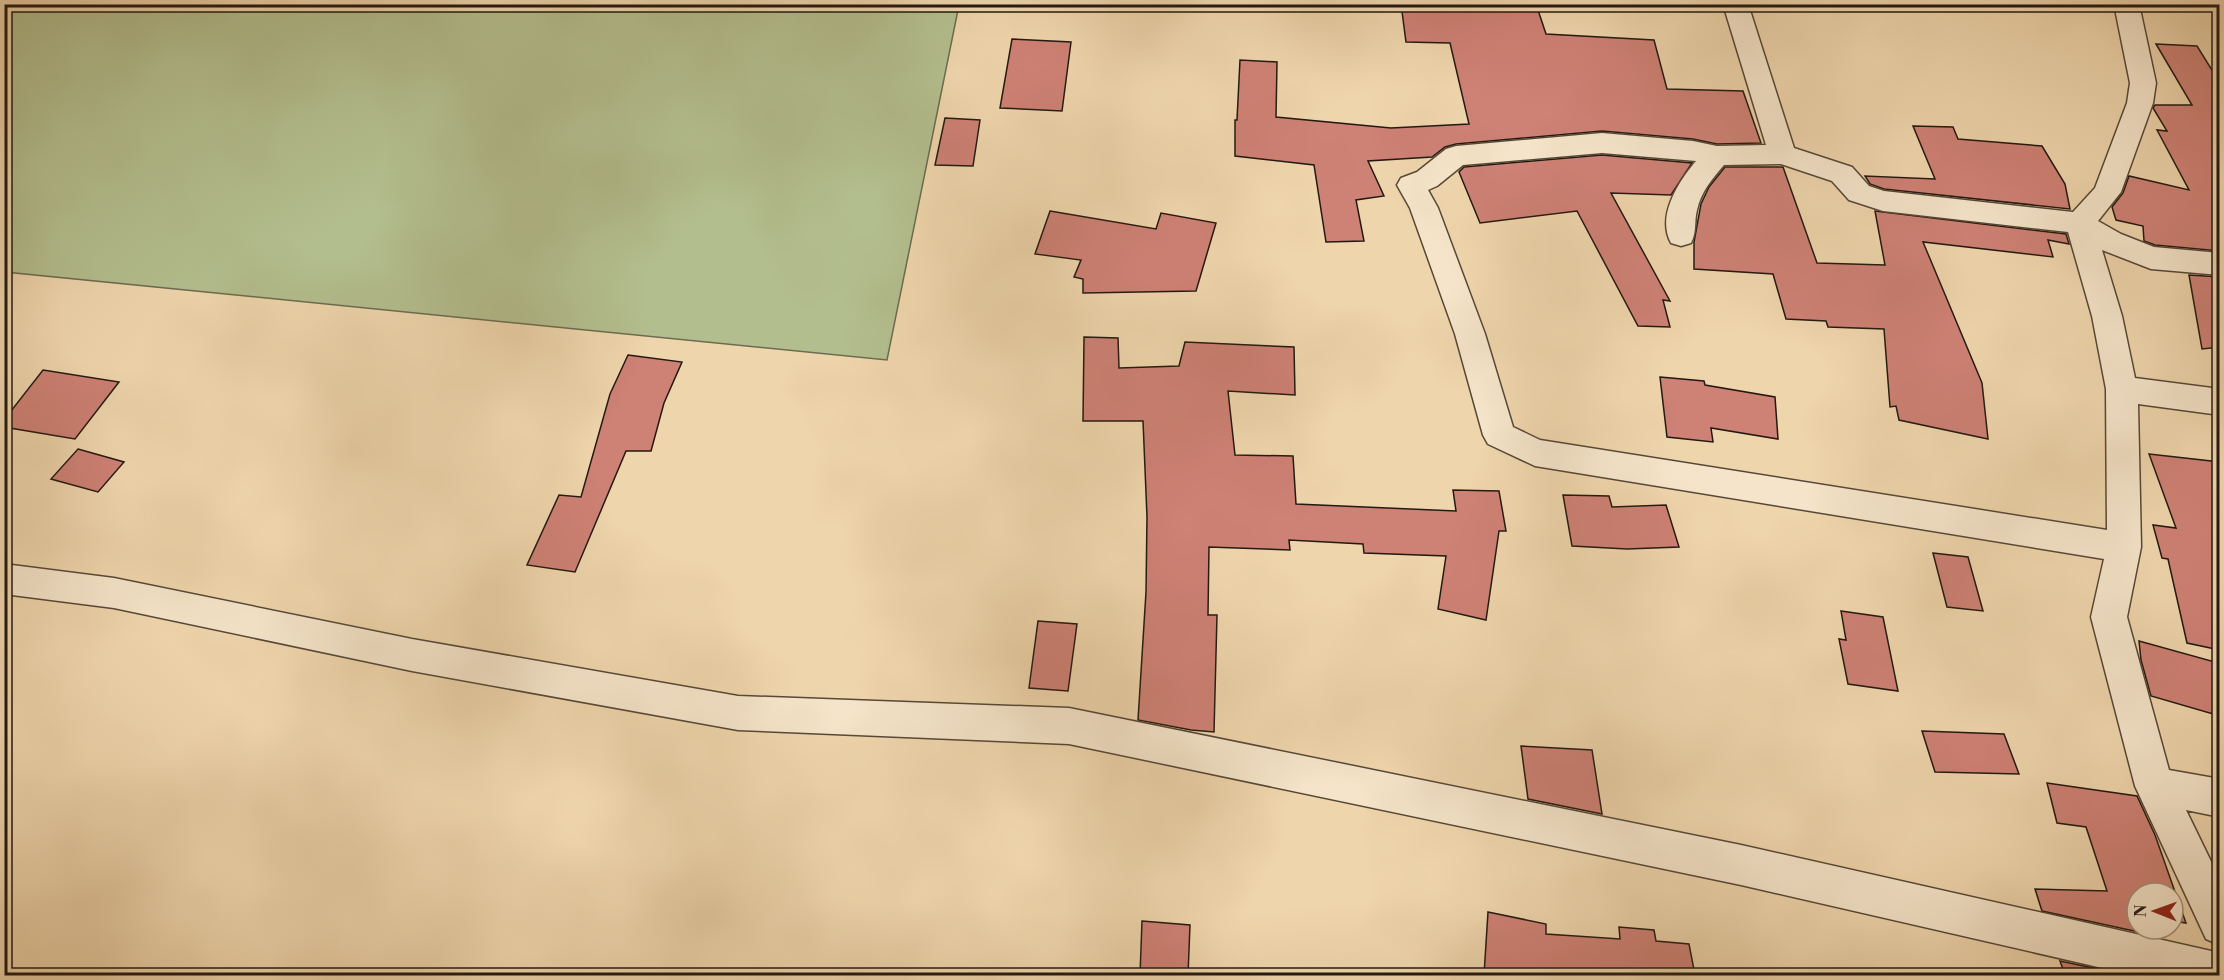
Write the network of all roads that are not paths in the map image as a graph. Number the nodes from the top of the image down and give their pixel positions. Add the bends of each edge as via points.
1 (1735, 4) edge
2 (2126, 4) edge
3 (1782, 154) junction
4 (1716, 156) junction
5 (2080, 223) junction
6 (1681, 235) dead end
7 (2220, 264) edge
8 (2122, 389) junction
9 (2220, 402) edge
10 (2124, 546) junction
11 (4, 579) edge
12 (2154, 786) junction
13 (2220, 798) edge
14 (2220, 926) edge
15 (2220, 974) edge

1 - 3 street
2 - 5 street via 2143,83 2140,103 2107,192
3 - 4 street
3 - 5 street via 1842,174 1859,193 1883,201
4 - 6 street via 1694,180 1680,217
4 - 10 street via 1602,143 1456,156 1427,179 1411,184 1424,208 1470,333 1499,435 1535,453
5 - 7 street via 2111,242 2151,258
5 - 8 street via 2107,316
8 - 9 street
8 - 10 street
10 - 12 street via 2109,617
11 - 15 street via 114,593 412,655 738,714 1069,726 1741,865
12 - 13 street
12 - 14 street

